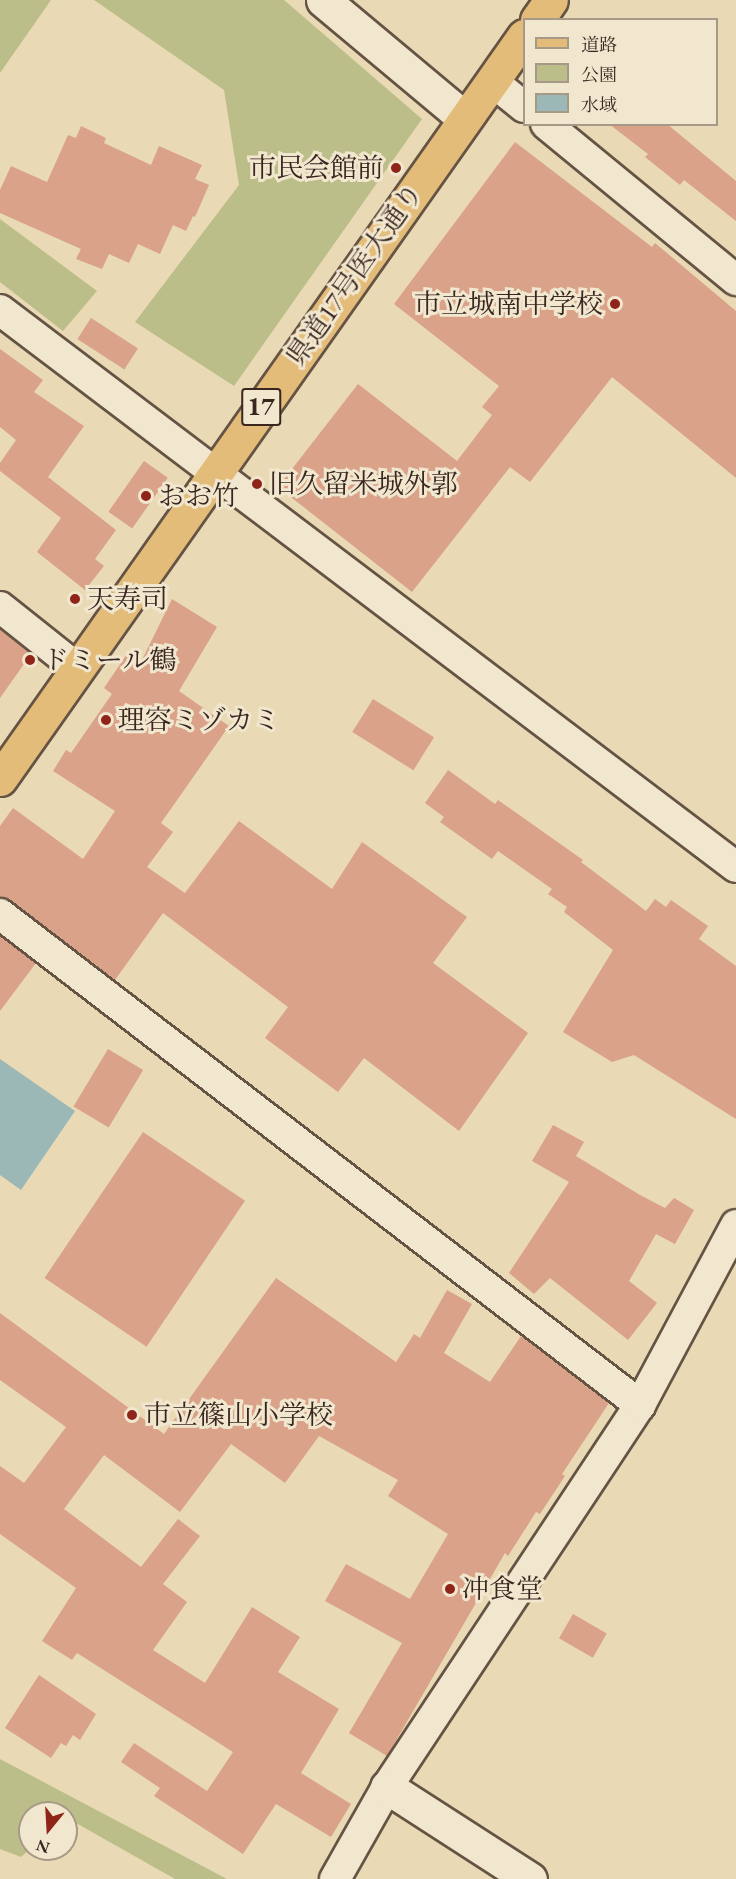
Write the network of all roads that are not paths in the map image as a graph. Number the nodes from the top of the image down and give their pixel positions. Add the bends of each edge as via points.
1 (323, 0) edge
2 (551, 0) edge
3 (538, 18) edge
4 (523, 39) edge
5 (492, 81) junction
6 (523, 105) edge
7 (464, 118) junction
8 (548, 126) edge
9 (736, 280) edge
10 (0, 310) edge
11 (214, 474) junction
12 (0, 608) edge
13 (78, 669) junction
14 (0, 779) edge
15 (736, 867) edge
16 (0, 914) edge
17 (736, 1225) edge
18 (640, 1405) junction
19 (387, 1786) junction
20 (334, 1879) edge
21 (530, 1879) edge

1 - 7 street
2 - 3 main road
4 - 5 main road, 県道17号医大通り / 17
5 - 6 street
5 - 7 main road, 県道17号医大通り / 17
7 - 11 main road, 県道17号医大通り / 17
8 - 9 street
10 - 11 street
11 - 13 main road, 県道17号医大通り / 17
11 - 15 street
12 - 13 street
13 - 14 main road, 県道17号医大通り / 17
16 - 18 street
17 - 18 street
18 - 19 street
19 - 20 street
19 - 21 street

